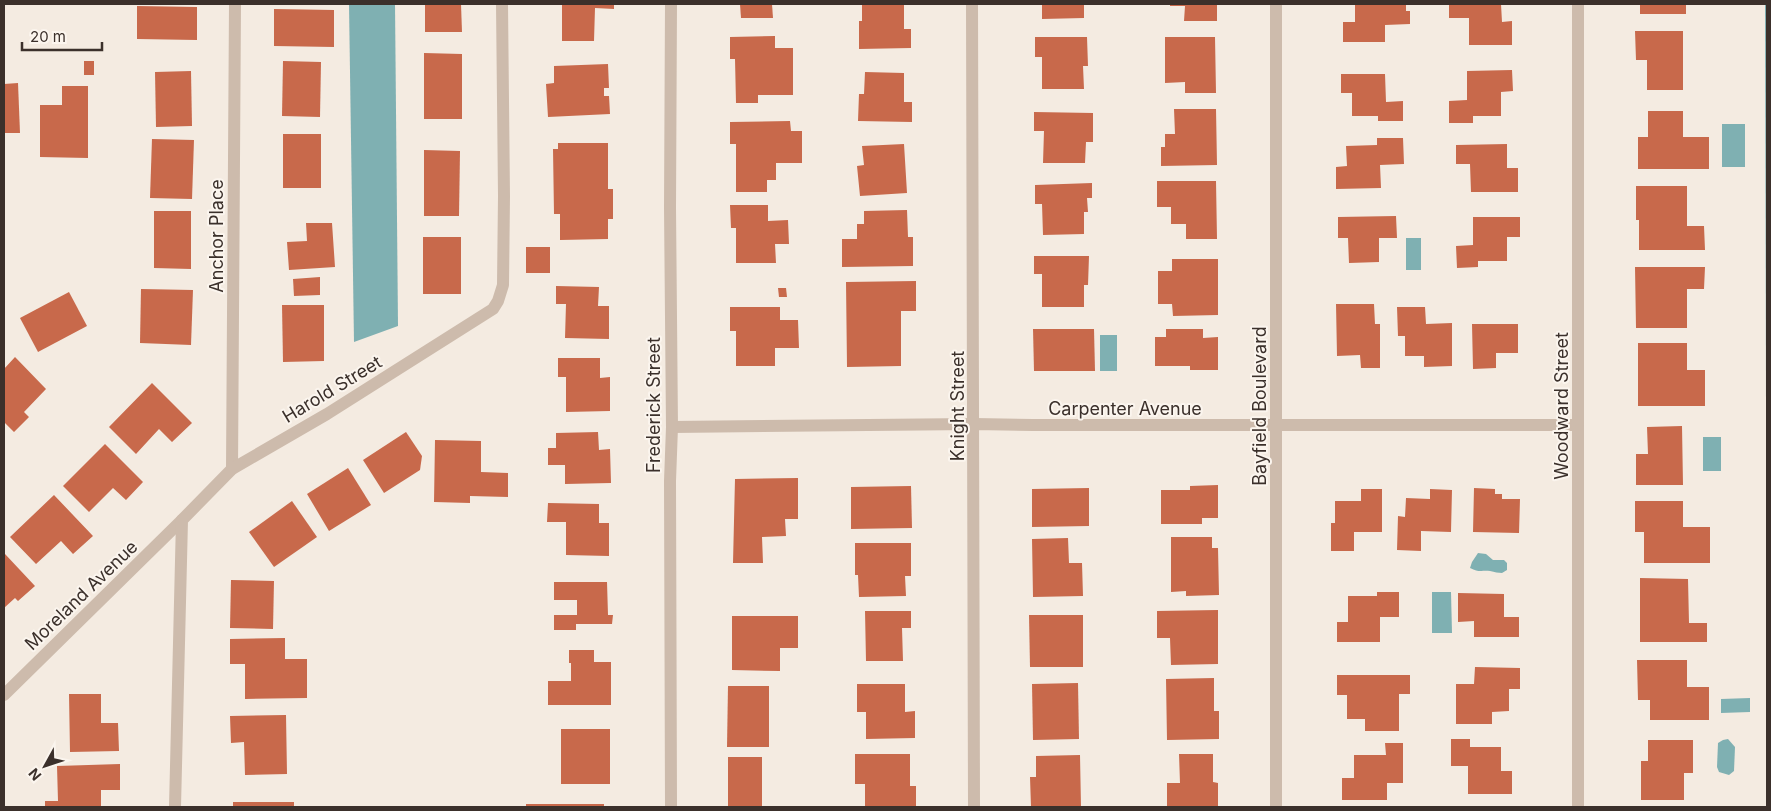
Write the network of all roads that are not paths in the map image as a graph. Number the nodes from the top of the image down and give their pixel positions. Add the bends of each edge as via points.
1 (236, 4) edge
2 (502, 4) edge
3 (671, 4) edge
4 (972, 4) edge
5 (1276, 4) edge
6 (1578, 4) edge
7 (974, 424) junction
8 (1277, 425) junction
9 (1578, 426) junction
10 (672, 427) junction
11 (232, 469) junction
12 (182, 520) junction
13 (4, 695) edge
14 (175, 807) edge
15 (671, 807) edge
16 (974, 807) edge
17 (1276, 807) edge
18 (1578, 807) edge

1 - 11 street, Anchor Place
2 - 11 street, Harold Street via 503,285 498,301 492,309 327,414
3 - 10 street, Frederick Street
4 - 7 street, Knight Street
5 - 8 street, Bayfield Boulevard
6 - 9 street, Woodward Street
7 - 8 street, Carpenter Avenue
7 - 10 street, Carpenter Avenue
7 - 16 street, Knight Street
8 - 9 street, Carpenter Avenue
8 - 17 street, Bayfield Boulevard
9 - 18 street, Woodward Street
10 - 15 street, Frederick Street
11 - 12 street, Harold Street
12 - 13 street, Moreland Avenue
12 - 14 street

